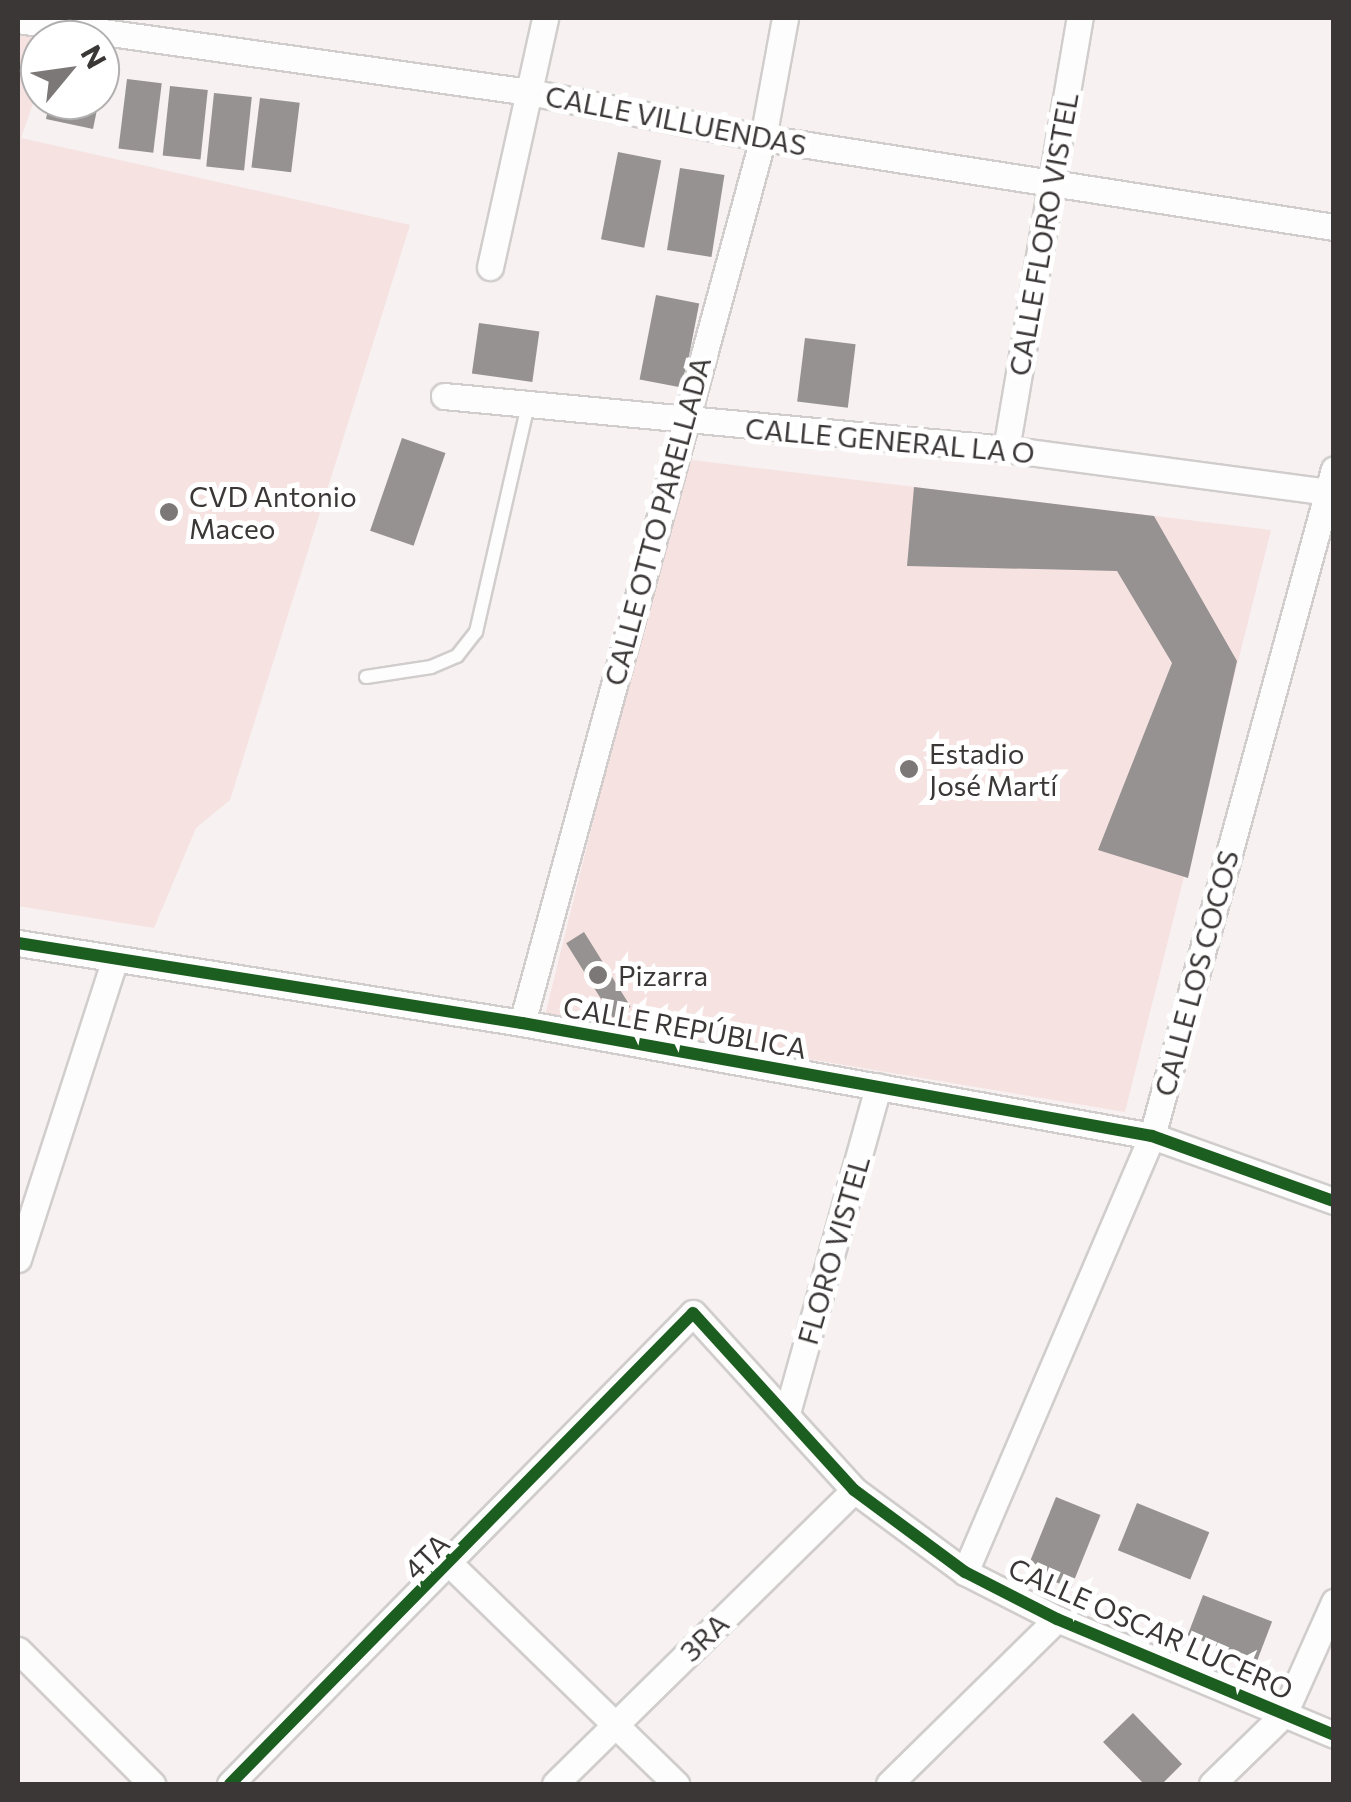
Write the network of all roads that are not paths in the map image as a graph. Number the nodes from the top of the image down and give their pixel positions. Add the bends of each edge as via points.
1 (546, 18) edge
2 (785, 18) edge
3 (1080, 18) edge
4 (18, 20) edge
5 (529, 92) junction
6 (763, 138) junction
7 (1054, 183) junction
8 (1334, 227) edge
9 (490, 268) dead end
10 (444, 396) dead end
11 (528, 405) junction
12 (683, 420) junction
13 (1006, 450) junction
14 (1332, 484) edge
15 (366, 677) dead end
16 (18, 944) edge
17 (114, 959) junction
18 (522, 1023) junction
19 (878, 1086) junction
20 (1152, 1136) junction
21 (1334, 1201) edge
22 (18, 1259) edge
23 (694, 1314) joint
24 (787, 1413) junction
25 (854, 1490) junction
26 (452, 1566) junction
27 (965, 1572) junction
28 (1334, 1602) edge
29 (1056, 1619) junction
30 (18, 1650) edge
31 (1284, 1714) junction
32 (614, 1724) junction
33 (1334, 1735) edge
34 (152, 1784) edge
35 (230, 1784) edge
36 (555, 1784) edge
37 (676, 1784) edge
38 (889, 1784) edge
39 (1212, 1784) edge

1 - 5 street
2 - 6 street, CALLE OTTO PARELLADA
3 - 7 street, CALLE FLORO VISTEL
4 - 5 street, CALLE VILLUENDAS
5 - 6 street, CALLE VILLUENDAS
5 - 9 street
6 - 7 street, CALLE VILLUENDAS
6 - 12 street, CALLE OTTO PARELLADA
7 - 8 street, CALLE VILLUENDAS
7 - 13 street, CALLE FLORO VISTEL
10 - 11 street, CALLE GENERAL LA O
11 - 12 street, CALLE GENERAL LA O
11 - 15 lane via 476,632 458,656
12 - 13 street, CALLE GENERAL LA O
12 - 18 street, CALLE OTTO PARELLADA
13 - 14 street, CALLE GENERAL LA O
14 - 20 street, CALLE LOS COCOS
16 - 17 street, CALLE REPÚBLICA
17 - 18 street, CALLE REPÚBLICA
17 - 22 street
18 - 19 street, CALLE REPÚBLICA
19 - 20 street, CALLE REPÚBLICA
19 - 24 street, FLORO VISTEL
20 - 21 street, CALLE REPÚBLICA
20 - 27 street, CALLE LOS COCOS
23 - 24 street, CALLE OSCAR LUCERO
23 - 26 street, 4TA
24 - 25 street, CALLE OSCAR LUCERO
25 - 27 street, CALLE OSCAR LUCERO
25 - 32 street, 3RA
26 - 32 street
26 - 35 street, 4TA
27 - 29 street, CALLE OSCAR LUCERO
28 - 31 street
29 - 31 street, CALLE OSCAR LUCERO
29 - 38 street
30 - 34 street
31 - 33 street, CALLE OSCAR LUCERO
31 - 39 street
32 - 36 street, 3RA
32 - 37 street

